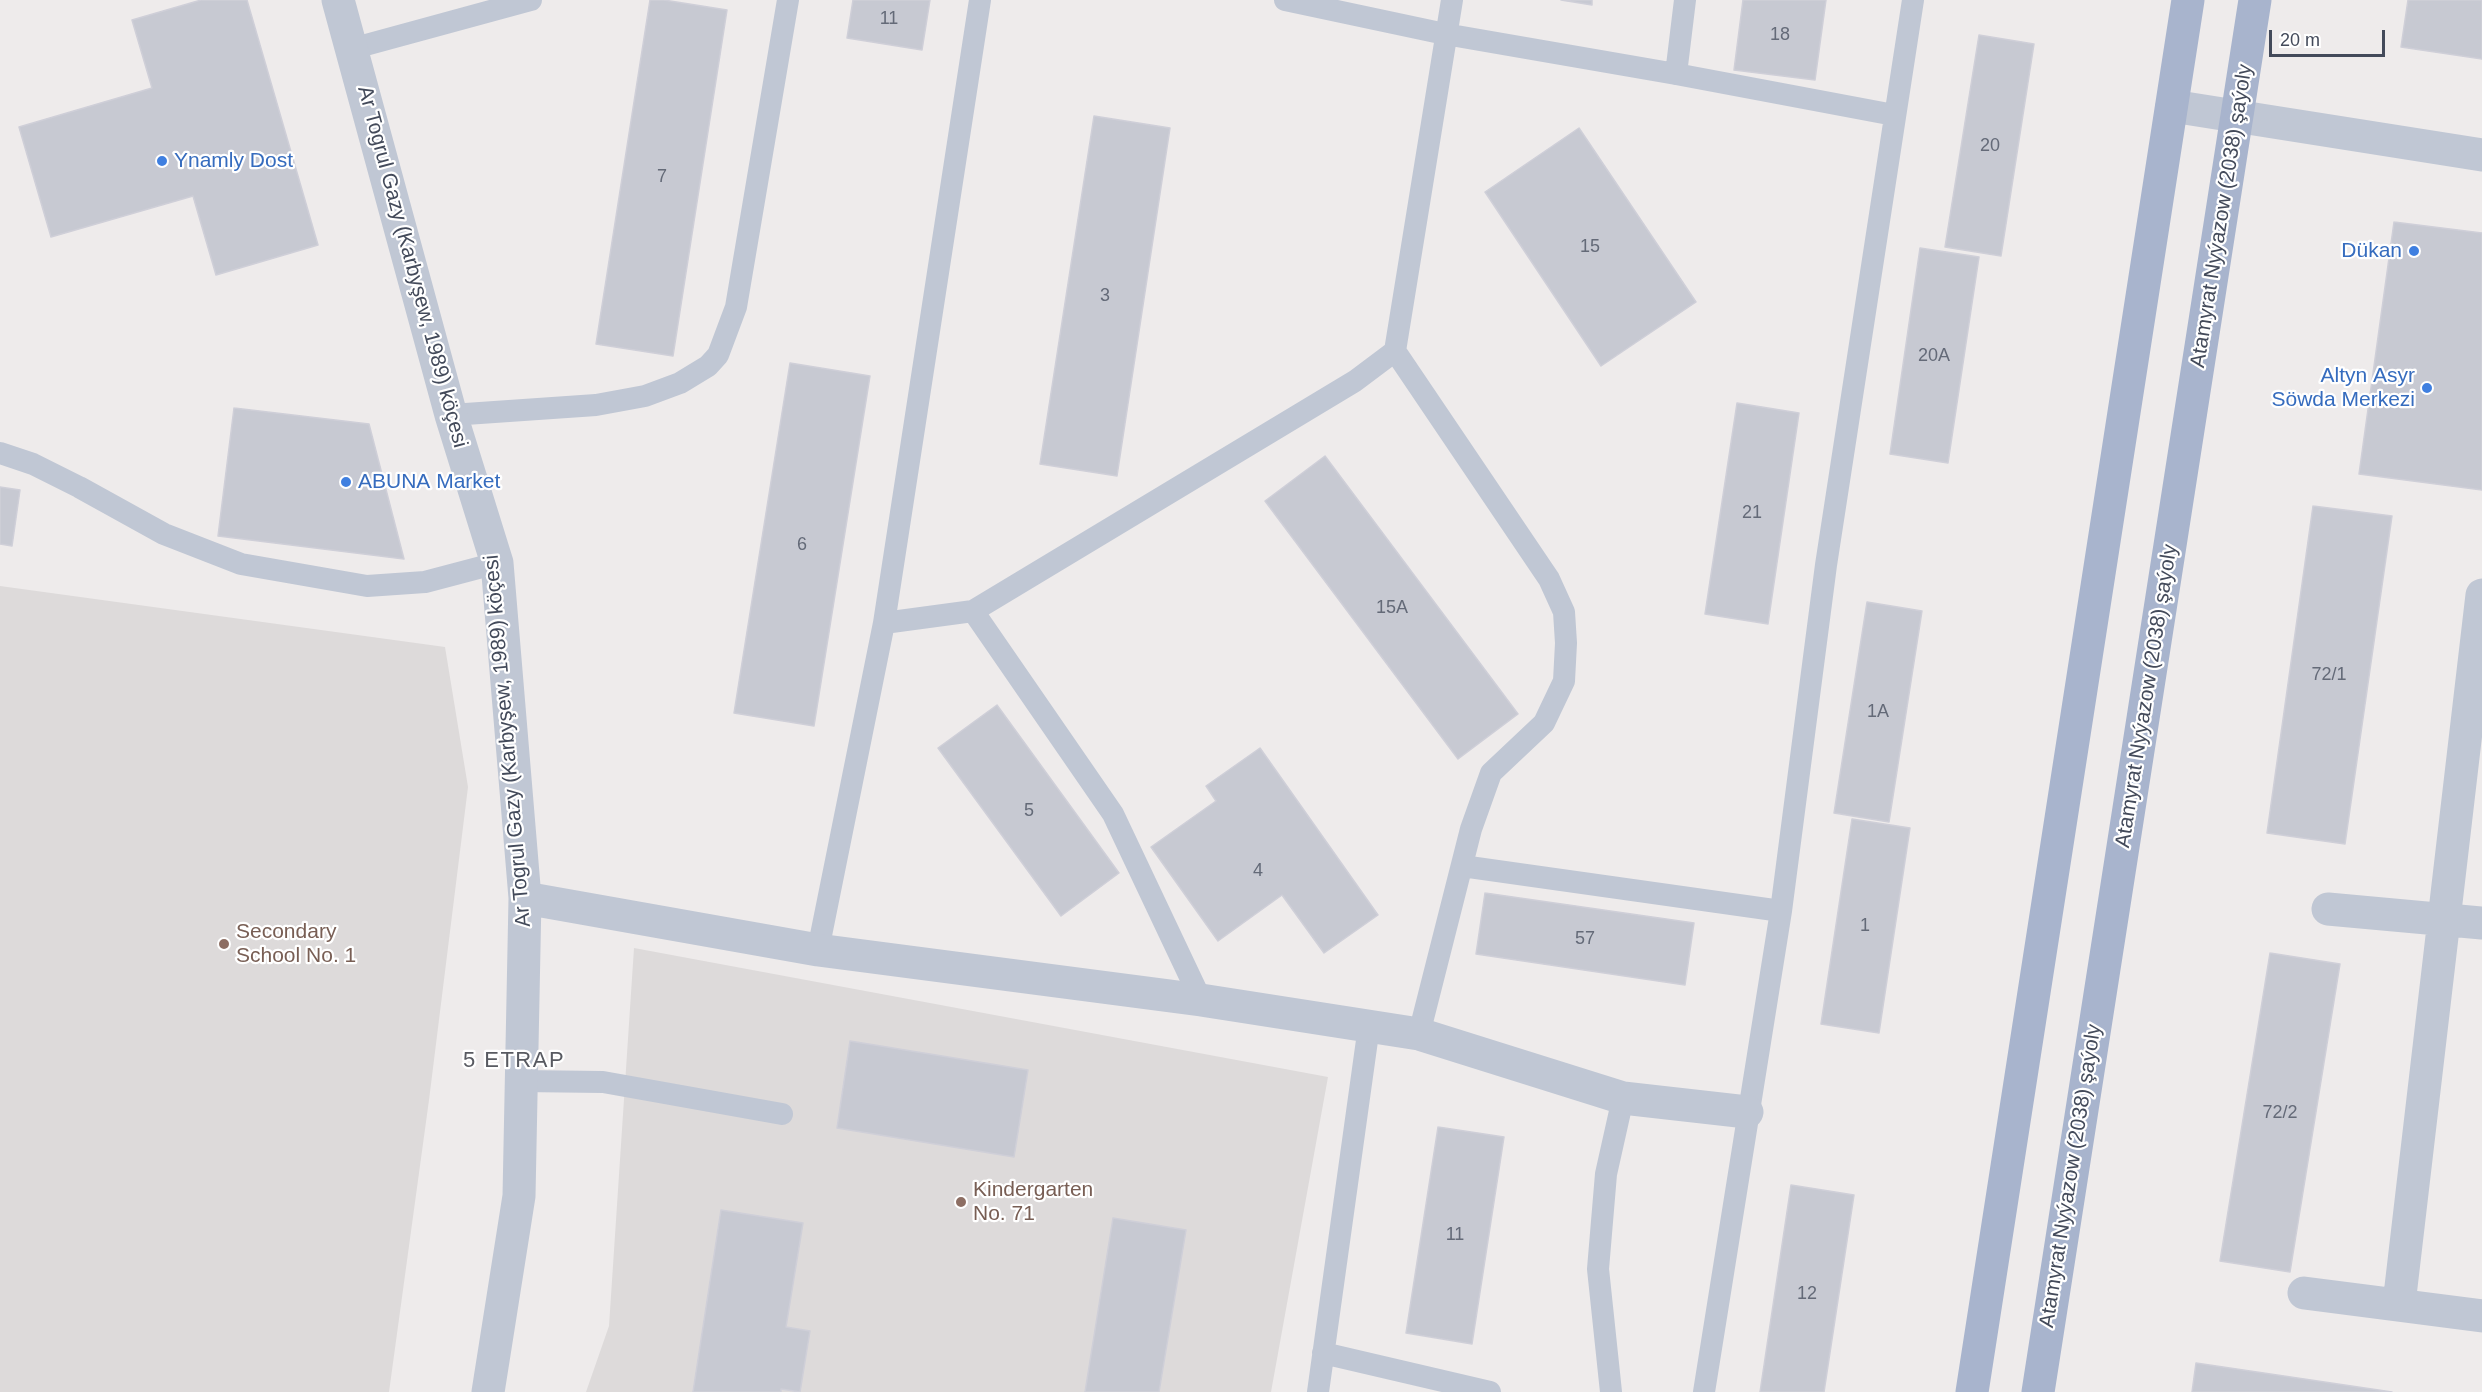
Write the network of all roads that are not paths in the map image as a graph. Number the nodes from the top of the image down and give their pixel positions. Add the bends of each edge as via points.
1 (338, 0) edge
2 (531, 0) edge
3 (788, 0) edge
4 (980, 0) edge
5 (1286, 0) edge
6 (1452, 0) edge
7 (1685, 0) edge
8 (1912, 0) edge
9 (2171, 0) edge
10 (2188, 0) edge
11 (2256, 0) edge
12 (1445, 34) junction
13 (351, 49) junction
14 (1676, 74) junction
15 (2172, 106) junction
16 (1894, 115) junction
17 (2237, 117) junction
18 (2482, 155) edge
19 (1395, 351) junction
20 (452, 415) junction
21 (0, 453) edge
22 (497, 563) junction
23 (2482, 595) edge
24 (973, 611) junction
25 (884, 623) junction
26 (1462, 866) junction
27 (525, 898) junction
28 (2328, 909) dead end
29 (1781, 911) junction
30 (2444, 919) junction
31 (2482, 923) edge
32 (818, 950) junction
33 (1200, 1000) junction
34 (1369, 1026) junction
35 (1419, 1034) junction
36 (521, 1081) junction
37 (1623, 1098) junction
38 (1747, 1112) junction
39 (782, 1114) dead end
40 (2304, 1293) dead end
41 (2399, 1304) junction
42 (2482, 1316) edge
43 (1323, 1353) junction
44 (488, 1392) edge
45 (1318, 1392) edge
46 (1490, 1392) edge
47 (1611, 1392) edge
48 (1704, 1392) edge
49 (1972, 1392) edge
50 (2038, 1392) edge

1 - 13 street, Ar Togrul Gazy (Karbyşew, 1989) köçesi
2 - 13 lane
3 - 20 lane via 736,307 718,355 680,383 645,396 596,405
4 - 25 lane
5 - 12 lane
6 - 12 lane
7 - 14 lane
8 - 16 lane
9 - 15 main road
10 - 15 main road
11 - 17 main road, Atamyrat Nyýazow (2038) şaýoly
12 - 14 lane
12 - 19 lane
13 - 20 street, Ar Togrul Gazy (Karbyşew, 1989) köçesi
14 - 16 lane
15 - 17 street
15 - 49 main road
16 - 29 lane via 1826,565
17 - 18 street
17 - 50 main road, Atamyrat Nyýazow (2038) şaýoly
19 - 24 lane via 1355,381
19 - 26 lane via 1549,579 1564,612 1564,681 1544,723 1491,773
20 - 22 street, Ar Togrul Gazy (Karbyşew, 1989) köçesi
21 - 22 lane via 33,464 164,534 241,564 367,586 425,582
22 - 27 street, Ar Togrul Gazy (Karbyşew, 1989) köçesi
23 - 30 street
24 - 25 lane
24 - 33 lane via 1113,814
25 - 32 lane
26 - 29 lane
26 - 35 lane
27 - 32 street
27 - 36 street, Ar Togrul Gazy (Karbyşew, 1989) köçesi
28 - 30 street
29 - 38 lane
30 - 31 street
30 - 41 street
32 - 33 street
33 - 34 street
34 - 35 street
34 - 43 lane
35 - 37 street
36 - 39 lane via 603,1082
36 - 44 street, Ar Togrul Gazy (Karbyşew, 1989) köçesi via 519,1196
37 - 38 street
37 - 47 lane via 1606,1174 1598,1269
38 - 48 lane
40 - 41 street
41 - 42 street
43 - 45 lane
43 - 46 lane

